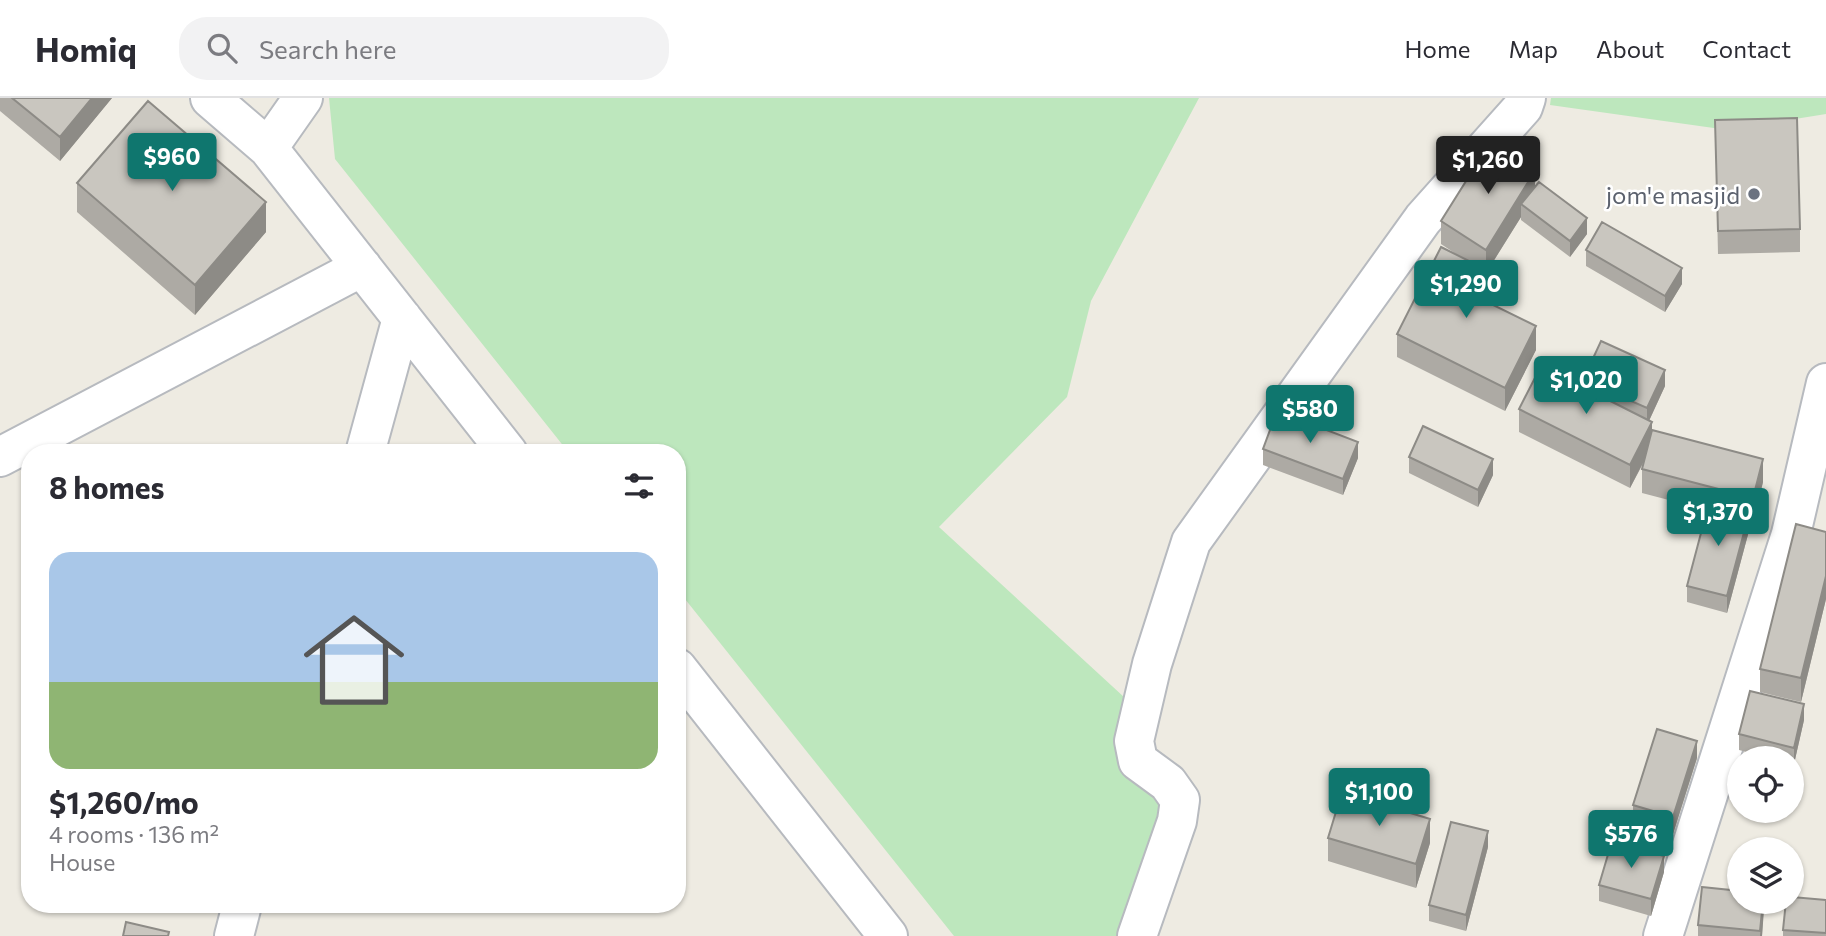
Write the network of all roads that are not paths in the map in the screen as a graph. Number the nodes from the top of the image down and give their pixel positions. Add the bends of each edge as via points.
1 (210, 98) edge
2 (303, 98) edge
3 (1526, 98) edge
4 (268, 148) junction
5 (362, 267) junction
6 (402, 318) junction
7 (1826, 383) edge
8 (25, 444) edge
9 (367, 444) edge
10 (501, 444) edge
11 (21, 446) edge
12 (0, 457) edge
13 (1808, 538) edge
14 (686, 679) edge
15 (240, 913) edge
16 (234, 936) edge
17 (888, 936) edge
18 (1137, 936) edge
19 (1664, 936) edge

1 - 4 street
2 - 4 street
3 - 18 street via 1523,107 1423,219 1191,541 1152,664 1134,741 1138,761 1168,783 1180,800
4 - 5 street
5 - 6 street
5 - 8 street
6 - 9 street
6 - 10 street
7 - 13 street
11 - 12 street
13 - 19 street
14 - 17 street
15 - 16 street

